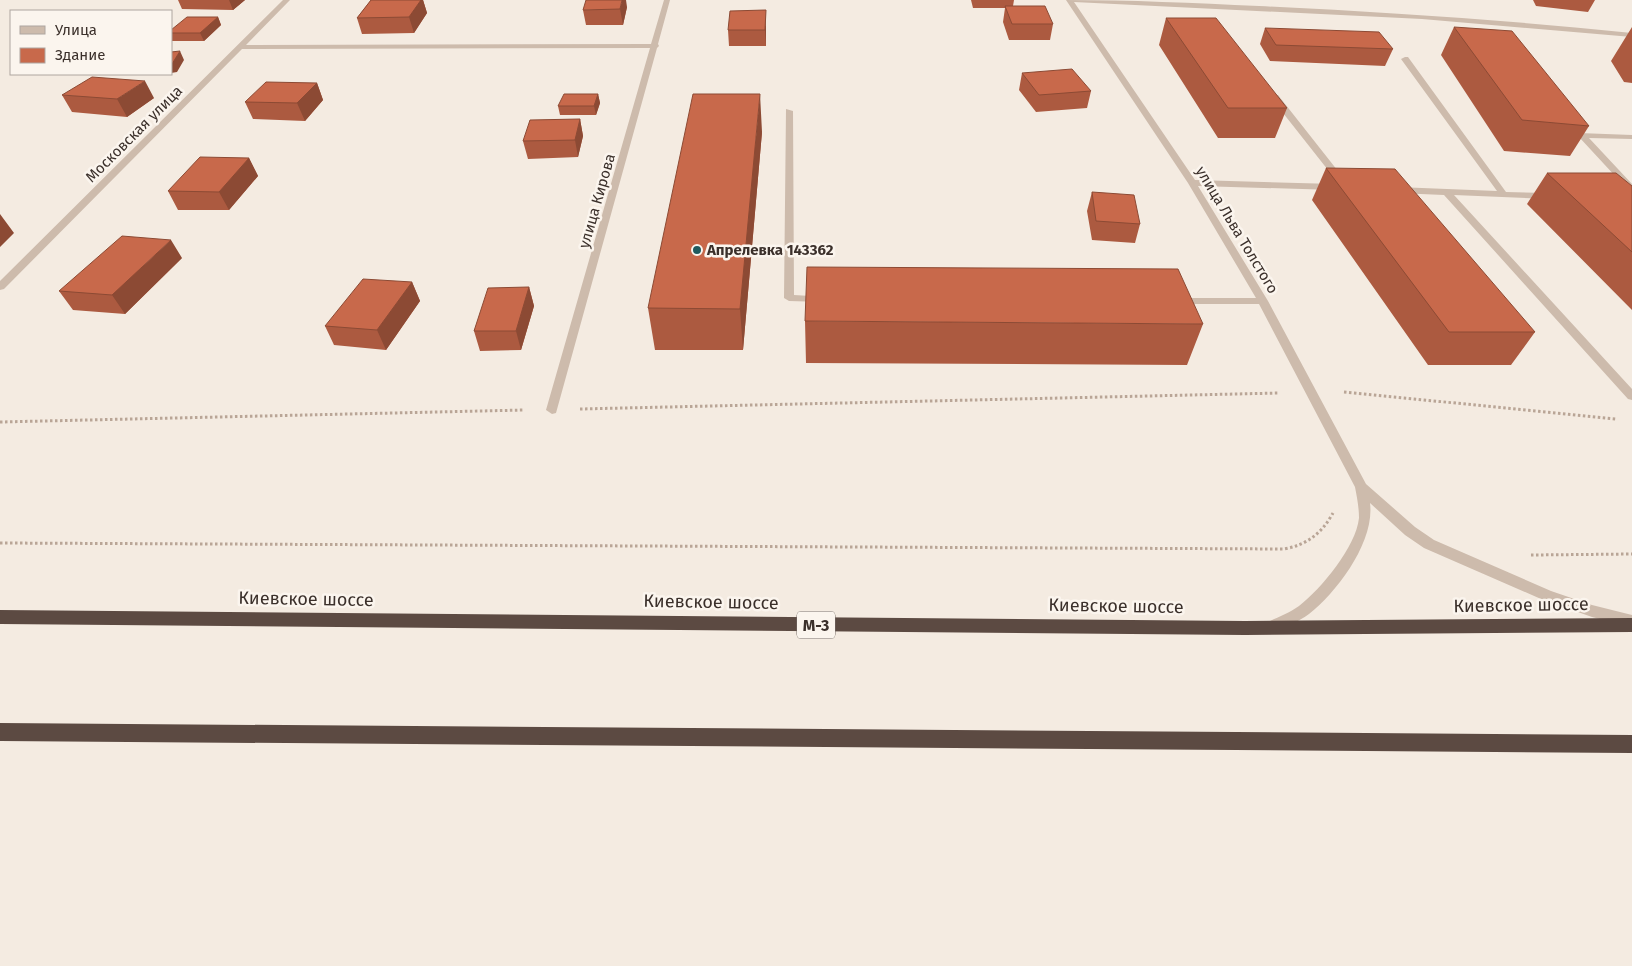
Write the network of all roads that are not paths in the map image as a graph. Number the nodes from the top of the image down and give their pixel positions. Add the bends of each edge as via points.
1 (287, 0) edge
2 (667, 0) edge
3 (1070, 0) edge
4 (1632, 35) edge
5 (656, 46) junction
6 (241, 47) junction
7 (1405, 58) dead end
8 (1272, 93) edge
9 (789, 111) dead end
10 (1632, 137) edge
11 (1192, 183) junction
12 (1383, 189) edge
13 (1632, 189) edge
14 (1447, 192) junction
15 (1502, 194) junction
16 (1562, 197) edge
17 (0, 287) edge
18 (838, 299) edge
19 (1164, 300) edge
20 (1263, 301) junction
21 (1632, 396) edge
22 (552, 410) road end
23 (1362, 487) junction
24 (0, 617) edge
25 (1632, 623) edge
26 (1268, 628) junction
27 (0, 732) edge
28 (1632, 744) edge

1 - 6 street, Московская улица
2 - 5 street, улица Кирова
3 - 4 street via 1383,10
3 - 11 street, улица Льва Толстого
5 - 6 street
5 - 22 street, улица Кирова
6 - 17 street, Московская улица
7 - 15 street
8 - 11 street via 1346,188
9 - 18 street via 789,298
10 - 13 street via 1582,135
11 - 20 street, улица Льва Толстого
12 - 14 street
14 - 15 street
14 - 21 street
15 - 16 street
19 - 20 street
20 - 23 street, улица Льва Толстого
23 - 25 street via 1429,544 1546,595
23 - 26 street via 1365,519 1354,550 1302,611
24 - 26 highway, Киевское шоссе / М-3
25 - 26 highway, Киевское шоссе / М-3
27 - 28 highway

